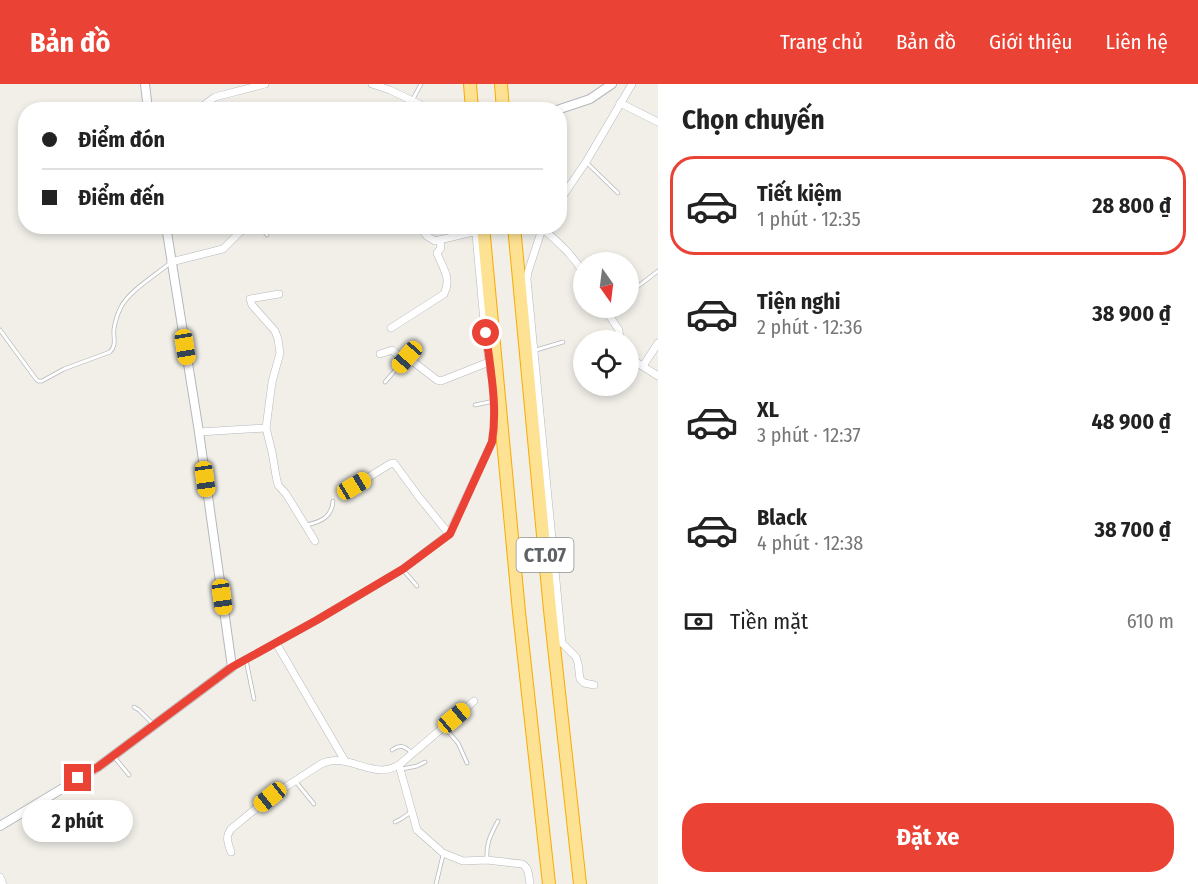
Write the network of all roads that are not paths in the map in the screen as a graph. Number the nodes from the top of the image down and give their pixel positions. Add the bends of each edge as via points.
1 (145, 84) edge
2 (265, 84) edge
3 (372, 84) edge
4 (421, 84) edge
5 (470, 84) edge
6 (501, 84) edge
7 (612, 84) edge
8 (632, 84) edge
9 (385, 86) edge
10 (146, 96) junction
11 (412, 100) junction
12 (147, 102) edge
13 (149, 102) edge
14 (207, 102) edge
15 (416, 102) edge
16 (471, 102) edge
17 (502, 102) edge
18 (620, 103) junction
19 (567, 107) edge
20 (658, 122) edge
21 (586, 162) junction
22 (567, 190) edge
23 (618, 193) dead end
24 (167, 234) edge
25 (238, 234) edge
26 (426, 234) edge
27 (465, 234) edge
28 (476, 234) edge
29 (484, 234) edge
30 (515, 234) edge
31 (540, 234) edge
32 (549, 234) edge
33 (440, 240) junction
34 (573, 258) edge
35 (171, 262) junction
36 (658, 271) edge
37 (639, 286) edge
38 (279, 294) dead end
39 (391, 328) dead end
40 (0, 330) edge
41 (563, 342) dead end
42 (658, 343) edge
43 (535, 350) junction
44 (380, 354) dead end
45 (407, 357) junction
46 (489, 362) junction
47 (639, 364) edge
48 (643, 366) junction
49 (658, 376) edge
50 (385, 382) dead end
51 (494, 401) junction
52 (475, 405) dead end
53 (266, 428) junction
54 (199, 432) junction
55 (354, 486) dead end
56 (333, 501) dead end
57 (305, 525) junction
58 (450, 534) junction
59 (315, 541) dead end
60 (403, 569) junction
61 (417, 586) dead end
62 (276, 643) junction
63 (246, 658) junction
64 (232, 667) junction
65 (594, 685) dead end
66 (254, 699) dead end
67 (474, 701) dead end
68 (134, 707) dead end
69 (154, 725) junction
70 (444, 727) junction
71 (392, 750) dead end
72 (412, 754) junction
73 (113, 755) junction
74 (345, 761) junction
75 (425, 762) dead end
76 (466, 763) dead end
77 (400, 767) junction
78 (129, 776) dead end
79 (295, 781) junction
80 (314, 804) dead end
81 (412, 811) junction
82 (498, 821) dead end
83 (395, 822) dead end
84 (0, 826) edge
85 (231, 852) dead end
86 (443, 853) junction
87 (487, 860) junction
88 (0, 877) edge
89 (3, 884) edge
90 (436, 884) edge
91 (530, 884) edge
92 (549, 884) edge
93 (580, 884) edge

1 - 10 street
2 - 14 street
3 - 9 street
4 - 11 lane
5 - 16 highway
6 - 17 highway
7 - 19 street via 590,99
8 - 18 street
9 - 11 street
10 - 12 street
10 - 13 street
11 - 15 street
18 - 20 street
18 - 21 street
21 - 22 street
21 - 23 lane
24 - 35 street
25 - 35 street via 223,249
26 - 33 street via 432,240
27 - 33 street
28 - 46 street
29 - 92 highway, CT.07
30 - 93 highway, CT.07
31 - 43 street via 527,279
32 - 34 street
33 - 39 street via 437,253 448,280 444,294
35 - 40 lane via 122,305 111,352 42,381 38,381
35 - 54 street
36 - 37 lane
38 - 53 street via 250,299 275,331 280,353
41 - 43 lane
42 - 48 street
43 - 65 street via 562,643 576,657 580,679
44 - 45 street via 392,350
45 - 46 street via 441,381
45 - 50 lane
46 - 51 street
47 - 48 street
48 - 49 street
51 - 52 lane
51 - 58 street via 492,442
53 - 54 street
53 - 57 street via 278,485
54 - 64 street
55 - 58 street via 395,464
56 - 57 lane via 323,520
57 - 59 street
58 - 60 street
60 - 61 lane
60 - 62 street
62 - 63 street
62 - 74 street
63 - 64 street
63 - 66 lane
64 - 69 street
67 - 70 street
68 - 69 lane
69 - 73 street
70 - 72 street
70 - 76 lane via 458,743
71 - 72 lane via 404,746
72 - 77 street
73 - 78 lane
73 - 84 street
74 - 77 street via 380,770
74 - 79 street via 328,761
75 - 77 lane
77 - 81 street
79 - 80 lane
79 - 85 street via 227,833
81 - 83 lane
81 - 86 street via 417,830
82 - 87 lane via 487,845
86 - 87 street via 463,861
86 - 90 lane
87 - 91 street via 522,864
88 - 89 street

